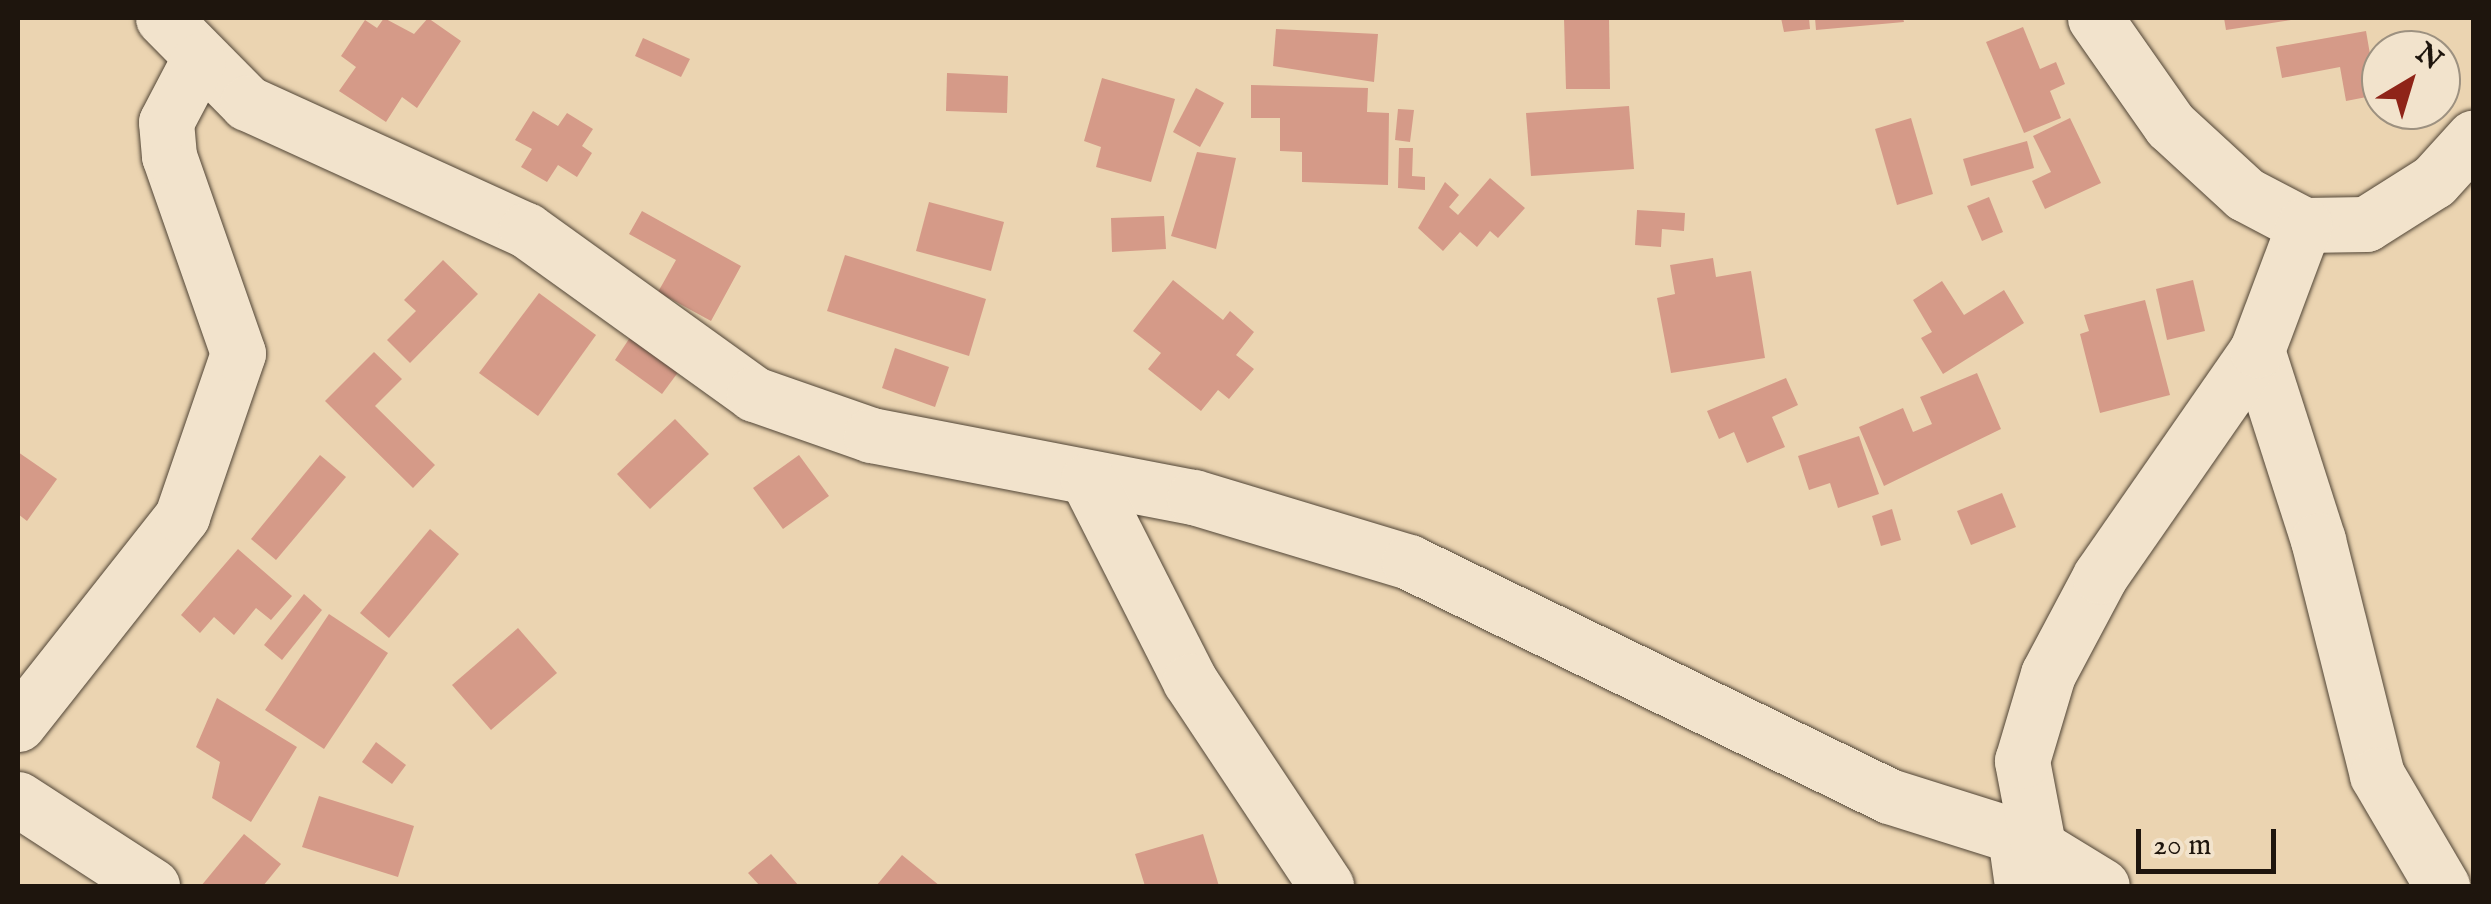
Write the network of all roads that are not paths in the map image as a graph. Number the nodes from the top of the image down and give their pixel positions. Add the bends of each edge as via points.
1 (163, 18) edge
2 (2096, 18) edge
3 (198, 62) junction
4 (2474, 137) edge
5 (2304, 225) junction
6 (2256, 350) junction
7 (1088, 480) junction
8 (18, 724) edge
9 (18, 799) edge
10 (2025, 856) edge
11 (152, 886) edge
12 (1326, 886) edge
13 (2102, 886) edge
14 (2442, 886) edge

1 - 3 street
2 - 5 street via 2170,125 2245,194
3 - 7 street via 306,136 526,230 754,394 871,435
3 - 8 street via 166,122 169,156 233,328 234,368 182,516
4 - 5 street via 2434,181 2366,224
5 - 6 street
6 - 10 street via 2100,576 2048,674 2022,761
6 - 14 street via 2318,540 2377,775
7 - 10 street via 1194,497 1410,562
7 - 12 street via 1190,680
9 - 11 street
10 - 13 street

